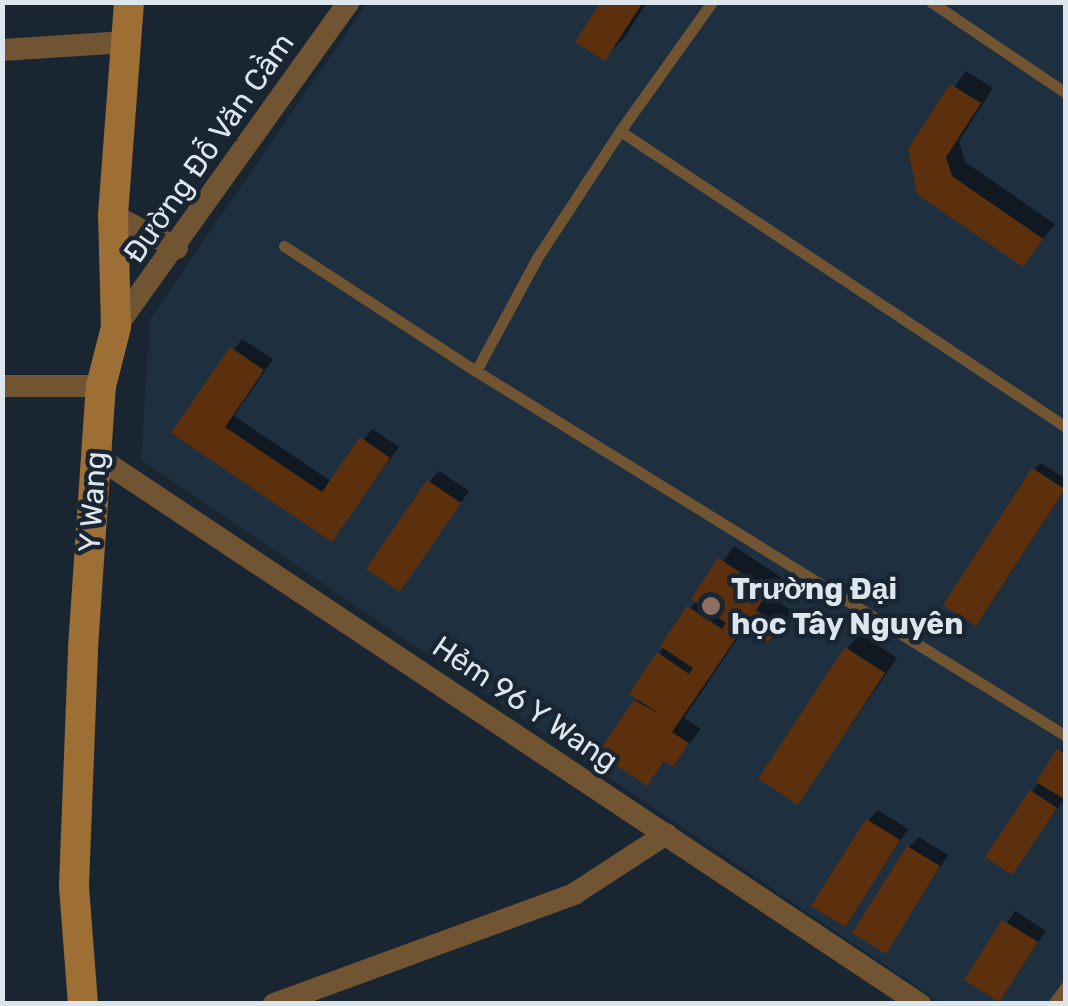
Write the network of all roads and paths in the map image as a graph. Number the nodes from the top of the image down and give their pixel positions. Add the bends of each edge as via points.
1 (129, 2) edge
2 (349, 2) edge
3 (712, 2) edge
4 (931, 2) edge
5 (126, 42) junction
6 (2, 50) edge
7 (1066, 93) edge
8 (620, 131) junction
9 (113, 215) junction
10 (284, 246) dead end
11 (177, 248) junction
12 (116, 327) junction
13 (476, 372) junction
14 (2, 386) edge
15 (100, 386) junction
16 (1066, 427) edge
17 (96, 456) junction
18 (1066, 736) edge
19 (666, 834) junction
20 (1066, 986) edge
21 (83, 1004) edge
22 (274, 1004) edge
23 (920, 1004) edge
24 (1053, 1004) edge

1 - 5 street, Y Wang
2 - 11 street, Đường Đỗ Văn Cầm
3 - 8 lane
4 - 7 lane
5 - 6 street
5 - 9 street, Y Wang
8 - 13 lane via 537,258
8 - 16 lane
9 - 11 street
9 - 12 street, Y Wang
10 - 13 lane
11 - 12 street, Đường Đỗ Văn Cầm
12 - 15 street, Y Wang
13 - 18 lane
14 - 15 street
15 - 17 street, Y Wang
17 - 19 street, Hẻm 96 Y Wang
17 - 21 street, Y Wang via 74,886
19 - 22 street via 574,894
19 - 23 street, Hẻm 96 Y Wang
20 - 24 lane

